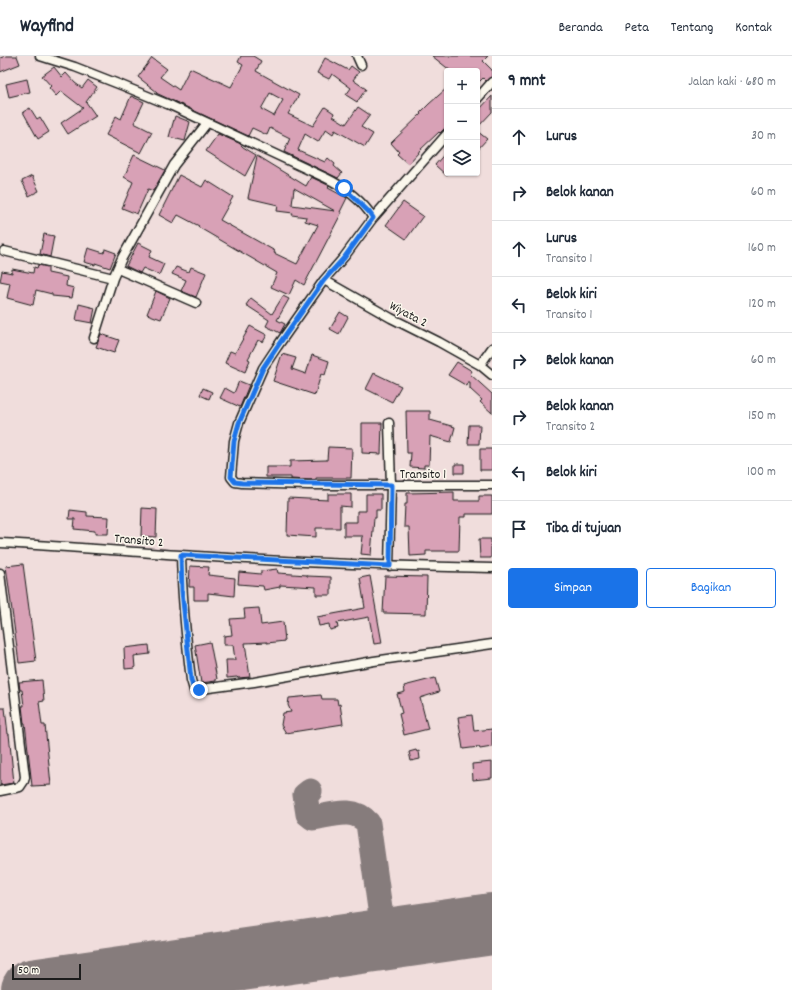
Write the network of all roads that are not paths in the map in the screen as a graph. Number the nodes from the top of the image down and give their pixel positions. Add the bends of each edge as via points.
1 (40, 56) edge
2 (357, 56) edge
3 (53, 58) edge
4 (361, 65) dead end
5 (492, 82) edge
6 (480, 96) edge
7 (207, 123) junction
8 (444, 137) edge
9 (373, 218) junction
10 (4, 251) dead end
11 (118, 269) junction
12 (113, 278) junction
13 (324, 280) junction
14 (196, 303) dead end
15 (94, 338) dead end
16 (492, 348) edge
17 (480, 365) junction
18 (492, 375) edge
19 (390, 423) dead end
20 (391, 485) junction
21 (492, 485) edge
22 (0, 543) edge
23 (181, 555) junction
24 (390, 566) junction
25 (492, 568) edge
26 (0, 573) edge
27 (2, 616) edge
28 (492, 644) edge
29 (0, 791) edge

1 - 3 street
2 - 4 street
3 - 7 street via 172,106
5 - 6 street
7 - 9 street via 338,184
7 - 11 street via 174,165
8 - 9 street
9 - 13 street via 344,258
10 - 12 street
11 - 12 street
11 - 14 street
12 - 15 street
13 - 17 street, Wiyata 2
13 - 20 street, Transito 1 via 263,368 239,423 234,441 231,477 232,480 242,483
16 - 17 street
17 - 18 street, Wiyata 2
19 - 20 street
20 - 21 street, Transito 1
20 - 24 street
22 - 23 street, Transito 2
23 - 24 street, Transito 2
23 - 28 street via 184,616 194,690
24 - 25 street, Transito 2
26 - 27 street
27 - 29 street via 25,777 20,787

